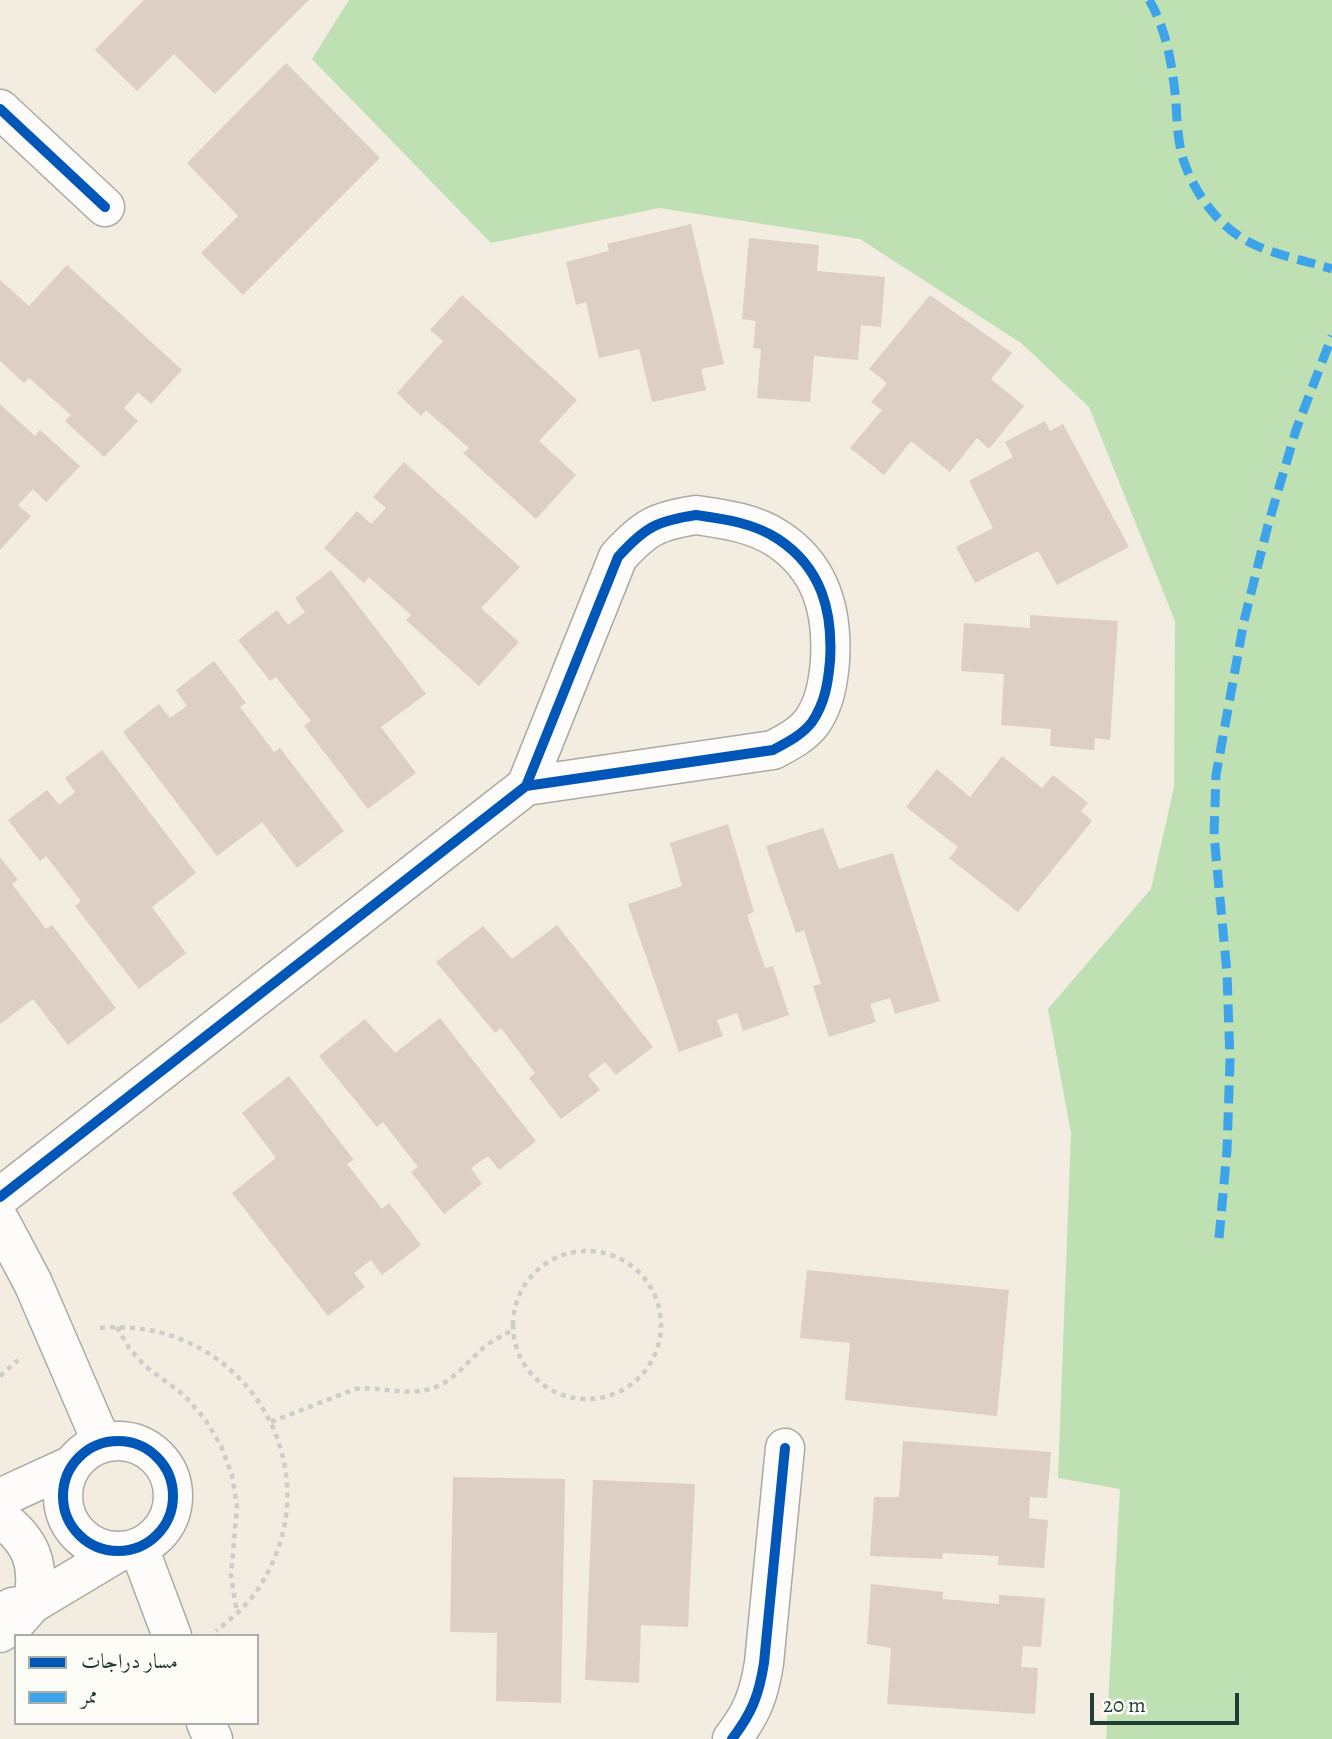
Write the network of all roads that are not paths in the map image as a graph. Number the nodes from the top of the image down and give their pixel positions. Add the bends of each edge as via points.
1 (2, 115) edge
2 (105, 207) dead end
3 (526, 786) junction
4 (0, 1197) edge
5 (0, 1222) edge
6 (785, 1448) dead end
7 (87, 1454) junction
8 (0, 1498) edge
9 (0, 1518) edge
10 (129, 1550) junction
11 (16, 1607) edge
12 (0, 1633) edge
13 (171, 1634) edge
14 (732, 1739) edge

1 - 2 street
3 - 3 street via 751,754 794,740 823,704 832,633 828,605 799,557 778,539 727,519 696,515 666,520 639,535 618,557
3 - 4 street
5 - 7 street via 57,1338
6 - 14 street via 759,1693
7 - 8 street
7 - 10 street via 64,1489 65,1514 86,1541 101,1549
7 - 10 street via 116,1441 144,1447 171,1479 174,1492 169,1520 150,1542
9 - 11 street via 27,1544 34,1564 37,1584
10 - 11 street
10 - 13 street
11 - 12 street via 15,1623

